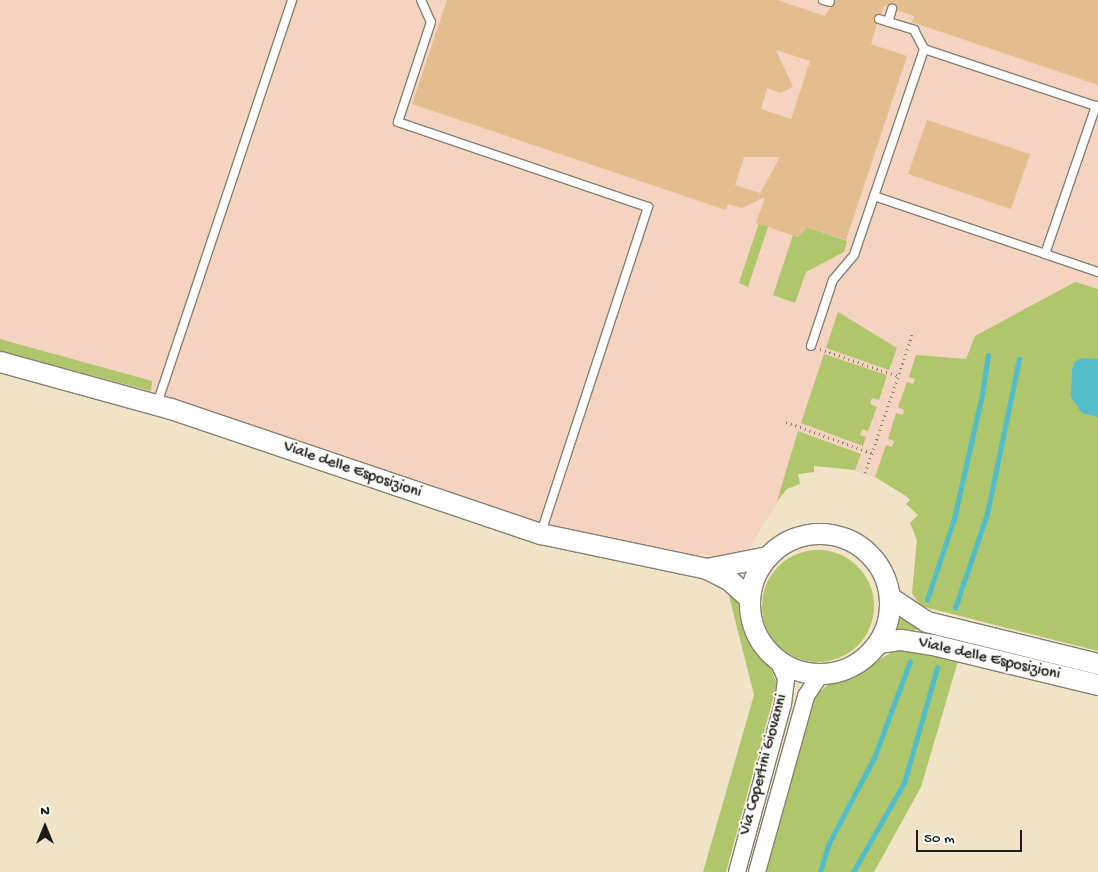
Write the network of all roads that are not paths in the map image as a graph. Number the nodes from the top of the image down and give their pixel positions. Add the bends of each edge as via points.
1 (292, 0) edge
2 (421, 0) edge
3 (892, 9) dead end
4 (879, 19) dead end
5 (888, 22) junction
6 (924, 48) junction
7 (1097, 107) edge
8 (874, 196) junction
9 (1045, 254) junction
10 (1098, 272) edge
11 (811, 346) road end
12 (0, 362) edge
13 (157, 405) junction
14 (541, 534) junction
15 (768, 557) junction
16 (707, 569) junction
17 (891, 598) junction
18 (750, 599) junction
19 (879, 643) junction
20 (778, 660) junction
21 (1098, 664) edge
22 (821, 674) junction
23 (1098, 685) edge
24 (736, 872) edge
25 (756, 872) edge

1 - 13 lane
2 - 14 lane via 431,22 398,122 648,207
3 - 5 lane
4 - 5 lane
5 - 6 lane via 914,30
6 - 7 lane
6 - 8 lane
7 - 9 lane
8 - 9 lane
8 - 11 lane via 854,255 833,280
9 - 10 lane
12 - 13 street, Viale delle Esposizioni
13 - 14 street, Viale delle Esposizioni
14 - 16 street, Viale delle Esposizioni
15 - 16 street, Viale delle Esposizioni
15 - 17 street, Viale delle Esposizioni via 782,544 800,536 820,533 852,540 872,556 887,581
15 - 18 street, Viale delle Esposizioni via 753,583
16 - 18 street, Viale delle Esposizioni via 728,580
17 - 19 street, Viale delle Esposizioni via 890,618
17 - 21 street, Viale delle Esposizioni via 928,622
18 - 20 street, Viale delle Esposizioni via 752,620 761,642
19 - 22 street, Viale delle Esposizioni via 848,669
19 - 23 street, Viale delle Esposizioni via 900,640 937,646
20 - 22 street, Viale delle Esposizioni via 798,670
20 - 24 street, Via Copertini Giovanni via 786,678 784,704
22 - 25 street, Via Copertini Giovanni via 806,696

